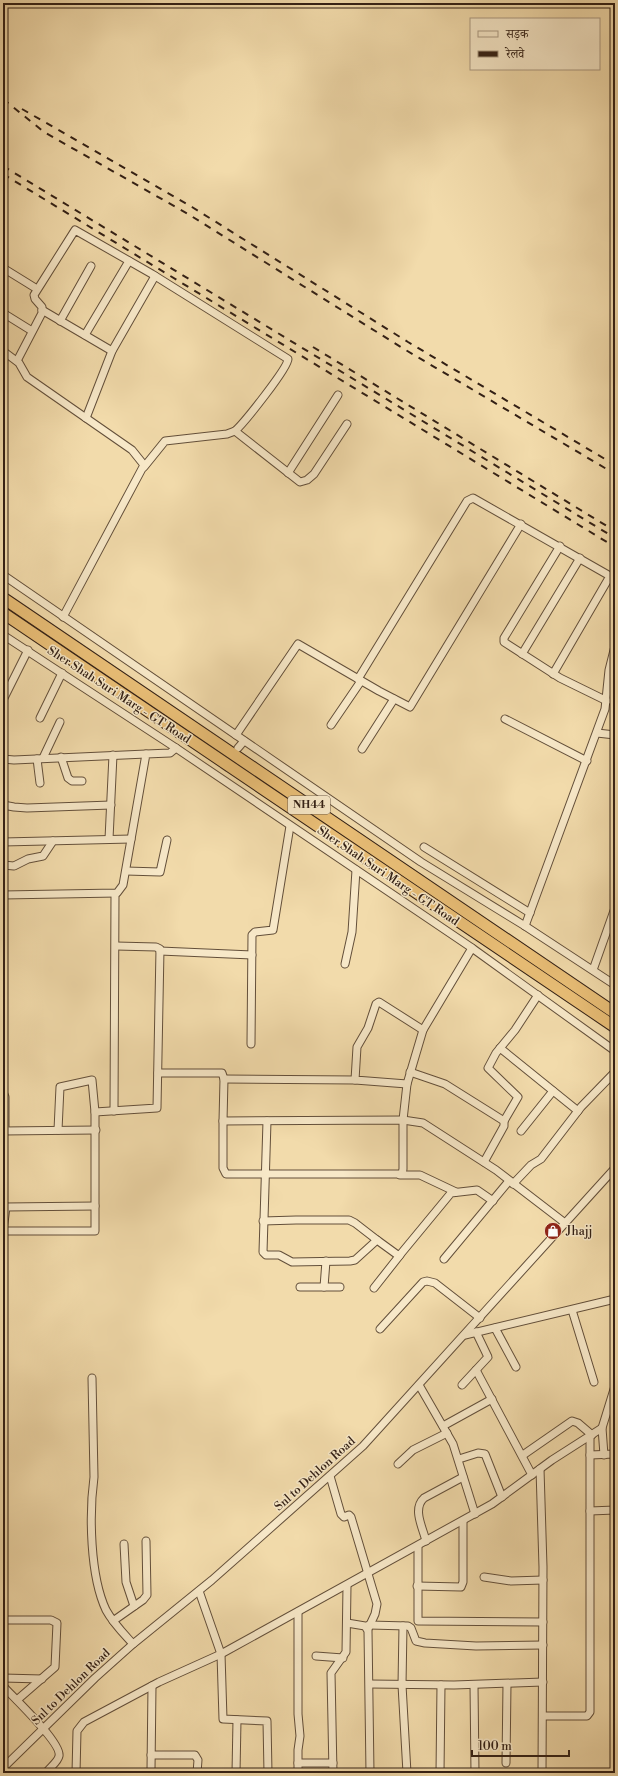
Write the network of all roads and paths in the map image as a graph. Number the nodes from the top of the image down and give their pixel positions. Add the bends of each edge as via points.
1 (129, 261) junction
2 (90, 266) dead end
3 (3, 268) edge
4 (155, 276) junction
5 (37, 289) junction
6 (42, 310) junction
7 (3, 313) edge
8 (60, 320) junction
9 (32, 331) junction
10 (85, 335) junction
11 (112, 351) junction
12 (3, 352) edge
13 (17, 361) junction
14 (338, 395) dead end
15 (86, 418) junction
16 (347, 424) dead end
17 (235, 431) junction
18 (144, 466) junction
19 (288, 473) junction
20 (522, 524) junction
21 (560, 546) junction
22 (580, 558) junction
23 (3, 575) edge
24 (3, 598) edge
25 (3, 613) edge
26 (63, 617) junction
27 (3, 635) edge
28 (615, 646) edge
29 (28, 650) junction
30 (522, 654) junction
31 (62, 673) junction
32 (553, 674) junction
33 (359, 680) junction
34 (611, 684) edge
35 (394, 699) junction
36 (3, 700) edge
37 (607, 701) junction
38 (40, 718) dead end
39 (505, 719) dead end
40 (60, 722) dead end
41 (331, 725) dead end
42 (597, 733) junction
43 (236, 735) junction
44 (615, 735) edge
45 (244, 741) junction
46 (176, 748) junction
47 (238, 748) tunnel mouth
48 (362, 749) dead end
49 (146, 754) junction
50 (113, 755) junction
51 (61, 758) junction
52 (3, 759) edge
53 (40, 759) junction
54 (587, 761) junction
55 (223, 770) tunnel mouth
56 (219, 777) junction
57 (82, 781) dead end
58 (40, 783) dead end
59 (3, 804) edge
60 (112, 805) junction
61 (290, 826) junction
62 (109, 839) junction
63 (131, 839) junction
64 (167, 840) dead end
65 (53, 841) junction
66 (3, 842) edge
67 (424, 847) dead end
68 (3, 865) edge
69 (126, 870) junction
70 (356, 870) junction
71 (115, 894) junction
72 (3, 895) edge
73 (615, 908) edge
74 (530, 913) junction
75 (525, 926) junction
76 (116, 946) junction
77 (472, 948) junction
78 (160, 951) junction
79 (252, 955) junction
80 (345, 964) dead end
81 (593, 970) junction
82 (615, 985) edge
83 (538, 995) junction
84 (615, 1013) edge
85 (615, 1027) edge
86 (423, 1030) junction
87 (251, 1044) dead end
88 (500, 1048) junction
89 (615, 1051) edge
90 (410, 1072) junction
91 (615, 1072) edge
92 (158, 1073) junction
93 (224, 1079) junction
94 (355, 1080) junction
95 (407, 1084) junction
96 (553, 1091) junction
97 (3, 1092) edge
98 (114, 1111) junction
99 (578, 1111) junction
100 (96, 1112) junction
101 (403, 1120) junction
102 (267, 1121) junction
103 (504, 1121) junction
104 (223, 1122) junction
105 (58, 1130) junction
106 (96, 1130) junction
107 (4, 1131) edge
108 (521, 1131) dead end
109 (484, 1162) junction
110 (615, 1168) edge
111 (264, 1174) junction
112 (400, 1175) junction
113 (511, 1182) junction
114 (457, 1192) junction
115 (493, 1201) junction
116 (95, 1206) junction
117 (263, 1221) junction
118 (565, 1223) junction
119 (4, 1231) edge
120 (376, 1240) junction
121 (400, 1255) junction
122 (444, 1259) dead end
123 (326, 1261) junction
124 (300, 1287) dead end
125 (324, 1287) junction
126 (340, 1287) dead end
127 (374, 1288) dead end
128 (615, 1299) edge
129 (572, 1310) junction
130 (480, 1318) junction
131 (380, 1328) dead end
132 (495, 1328) junction
133 (476, 1332) junction
134 (465, 1335) junction
135 (516, 1366) dead end
136 (476, 1370) junction
137 (92, 1378) dead end
138 (594, 1382) dead end
139 (419, 1385) junction
140 (462, 1385) dead end
141 (615, 1386) edge
142 (492, 1399) junction
143 (443, 1426) junction
144 (602, 1428) junction
145 (447, 1433) junction
146 (591, 1435) junction
147 (615, 1454) edge
148 (522, 1455) junction
149 (590, 1455) junction
150 (604, 1455) junction
151 (458, 1460) junction
152 (398, 1464) dead end
153 (540, 1469) junction
154 (532, 1475) junction
155 (330, 1476) junction
156 (463, 1477) junction
157 (502, 1498) junction
158 (615, 1510) edge
159 (590, 1511) junction
160 (475, 1514) junction
161 (463, 1520) junction
162 (426, 1541) junction
163 (146, 1542) dead end
164 (124, 1544) dead end
165 (418, 1546) junction
166 (368, 1574) junction
167 (484, 1577) dead end
168 (543, 1580) junction
169 (347, 1586) junction
170 (418, 1586) junction
171 (199, 1590) junction
172 (134, 1606) junction
173 (298, 1612) junction
174 (3, 1620) edge
175 (113, 1621) junction
176 (543, 1622) junction
177 (347, 1623) junction
178 (403, 1626) junction
179 (368, 1627) junction
180 (133, 1644) junction
181 (543, 1645) junction
182 (221, 1654) junction
183 (316, 1656) dead end
184 (343, 1658) junction
185 (3, 1678) edge
186 (42, 1679) junction
187 (543, 1682) junction
188 (370, 1684) junction
189 (402, 1684) junction
190 (507, 1684) junction
191 (441, 1685) junction
192 (474, 1685) junction
193 (3, 1686) edge
194 (152, 1686) junction
195 (17, 1700) junction
196 (543, 1716) junction
197 (237, 1720) junction
198 (44, 1728) junction
199 (151, 1755) junction
200 (298, 1763) junction
201 (333, 1763) junction
202 (506, 1763) dead end
203 (3, 1768) edge
204 (151, 1770) dead end
205 (46, 1773) edge
206 (76, 1773) edge
207 (197, 1773) edge
208 (236, 1773) edge
209 (268, 1773) edge
210 (298, 1773) edge
211 (333, 1773) edge
212 (370, 1773) edge
213 (407, 1773) edge
214 (440, 1773) edge
215 (475, 1773) edge
216 (542, 1773) edge
217 (586, 1773) edge

1 - 4 street
1 - 5 street via 75,230
1 - 10 street
2 - 8 street
3 - 5 street
4 - 11 street
4 - 17 street via 288,359 271,386
5 - 6 street via 34,297
6 - 8 street
6 - 9 street
7 - 9 street
8 - 10 street
9 - 13 street
10 - 11 street
11 - 15 street
12 - 13 street
13 - 15 street via 26,377
14 - 19 street
15 - 18 street via 132,450
16 - 19 street via 311,478 300,482
17 - 18 street via 165,441
17 - 19 street
18 - 26 street
20 - 21 street
20 - 33 street via 477,499 469,499
20 - 35 street via 410,707
21 - 22 street
21 - 30 street via 503,639 506,645
22 - 30 street
22 - 32 street via 610,578
23 - 26 street
24 - 84 highway, Sher Shah Suri Marg - GT Road / NH44
25 - 85 highway, Sher Shah Suri Marg - GT Road / NH44
26 - 43 street
27 - 29 street, Sher Shah Suri Marg - GT Road
28 - 34 street
29 - 31 street, Sher Shah Suri Marg - GT Road
29 - 36 street
30 - 32 street
31 - 38 street
31 - 46 street, Sher Shah Suri Marg - GT Road
32 - 37 street
33 - 35 street
33 - 41 street
33 - 43 street via 297,644
34 - 37 street
35 - 48 street
37 - 42 street
39 - 54 street
40 - 53 street
42 - 44 street
42 - 54 street
43 - 45 street
45 - 47 street
45 - 75 street via 421,862
46 - 49 street via 170,753
46 - 56 street, Sher Shah Suri Marg - GT Road
49 - 50 street
49 - 63 street
50 - 51 street
50 - 60 street
51 - 53 street
51 - 57 street via 68,778 72,781
52 - 53 street
53 - 58 street
54 - 74 street
55 - 56 street
56 - 61 street, Sher Shah Suri Marg - GT Road
59 - 60 street via 27,808
60 - 62 street
61 - 70 street, Sher Shah Suri Marg - GT Road
61 - 79 street via 274,930 253,932
62 - 63 street
62 - 65 street
63 - 69 street
64 - 69 street via 160,872
65 - 66 street
65 - 68 street via 44,856 28,859 14,866
67 - 74 street
69 - 71 street via 122,887
70 - 77 street, Sher Shah Suri Marg - GT Road
70 - 80 street via 352,932
71 - 72 street
71 - 76 street
73 - 81 street
74 - 75 street
75 - 81 street
76 - 78 street via 156,946
76 - 98 street
77 - 83 street, Sher Shah Suri Marg - GT Road
77 - 86 street
78 - 79 street
78 - 92 street
79 - 87 street
81 - 82 street
83 - 88 street
83 - 89 street, Sher Shah Suri Marg - GT Road
86 - 90 street
86 - 94 street via 378,1002 357,1047
88 - 96 street
88 - 103 street via 488,1069 518,1097
90 - 95 street
90 - 103 street via 445,1084
91 - 99 street
92 - 93 street via 220,1073
92 - 98 street via 157,1108
93 - 94 street
93 - 104 street
94 - 95 street
95 - 101 street
96 - 99 street
96 - 108 street
97 - 107 street
98 - 100 street
99 - 113 street via 541,1159
100 - 105 street via 92,1080 62,1086 59,1091
100 - 106 street
101 - 102 street
101 - 109 street via 423,1123
101 - 112 street via 403,1169
102 - 104 street
102 - 111 street
103 - 109 street via 504,1126
104 - 111 street via 223,1172
105 - 106 street
105 - 107 street
106 - 116 street
109 - 113 street
110 - 118 street, Snl to Dehlon Road
111 - 112 street
111 - 117 street
112 - 114 street via 420,1175
113 - 115 street
113 - 118 street
114 - 115 street via 477,1190
114 - 121 street via 450,1194
115 - 122 street
116 - 119 street via 6,1207
116 - 119 street via 94,1231
117 - 120 street via 349,1220
117 - 123 street via 264,1254 279,1255 291,1262
118 - 130 street, Snl to Dehlon Road
120 - 121 street
120 - 123 street via 354,1260
121 - 127 street
123 - 125 street
124 - 125 street
125 - 126 street
128 - 129 street
129 - 132 street
129 - 138 street
130 - 131 street via 435,1283 427,1281 423,1282
130 - 134 street, Snl to Dehlon Road
132 - 133 street
132 - 135 street
133 - 134 street
133 - 136 street via 488,1356
134 - 139 street, Snl to Dehlon Road
136 - 140 street
136 - 142 street
137 - 175 street via 92,1547 103,1602
139 - 143 street
139 - 155 street, Snl to Dehlon Road via 370,1440
141 - 144 street
142 - 143 street
142 - 148 street
143 - 145 street
144 - 146 street
144 - 150 street
145 - 151 street
145 - 152 street via 413,1450
146 - 148 street via 578,1423 572,1422
146 - 149 street
146 - 153 street
147 - 150 street
148 - 154 street
149 - 150 street
149 - 159 street
151 - 156 street
151 - 157 street via 478,1453 485,1454
153 - 154 street
153 - 168 street
154 - 157 street
155 - 166 street via 341,1514 344,1517 351,1516
155 - 171 street, Snl to Dehlon Road
156 - 160 street
156 - 162 street via 424,1498 420,1503 418,1510
157 - 160 street
158 - 159 street
159 - 196 street via 590,1712 587,1716
160 - 161 street
161 - 162 street
161 - 170 street via 463,1584 459,1587
162 - 165 street
163 - 172 street via 148,1591
164 - 172 street via 126,1582
165 - 166 street
165 - 170 street
166 - 169 street
166 - 179 street via 377,1604
167 - 168 street via 511,1581
168 - 176 street
169 - 173 street
169 - 177 street
170 - 176 street via 417,1617 420,1621
171 - 180 street, Snl to Dehlon Road
171 - 182 street
172 - 175 street
173 - 182 street
173 - 200 street
174 - 186 street via 57,1622 56,1665
175 - 180 street
176 - 181 street
177 - 179 street
177 - 184 street
178 - 179 street
178 - 181 street via 410,1627 414,1639 422,1643 476,1646
178 - 189 street
179 - 188 street
180 - 198 street, Snl to Dehlon Road
181 - 187 street
182 - 194 street
182 - 197 street via 222,1719
183 - 184 street
184 - 201 street via 331,1673
185 - 186 street
186 - 195 street
187 - 190 street
187 - 196 street
188 - 189 street
188 - 212 street
189 - 191 street
189 - 213 street
190 - 192 street
190 - 202 street
191 - 192 street
191 - 214 street
192 - 215 street
193 - 195 street
194 - 199 street
194 - 206 street via 78,1727
195 - 198 street
196 - 216 street
197 - 208 street
197 - 209 street via 267,1721
198 - 203 street, Snl to Dehlon Road
198 - 205 street via 60,1756
199 - 204 street
199 - 207 street via 195,1755 198,1760
200 - 201 street
200 - 210 street
201 - 211 street
216 - 217 street

